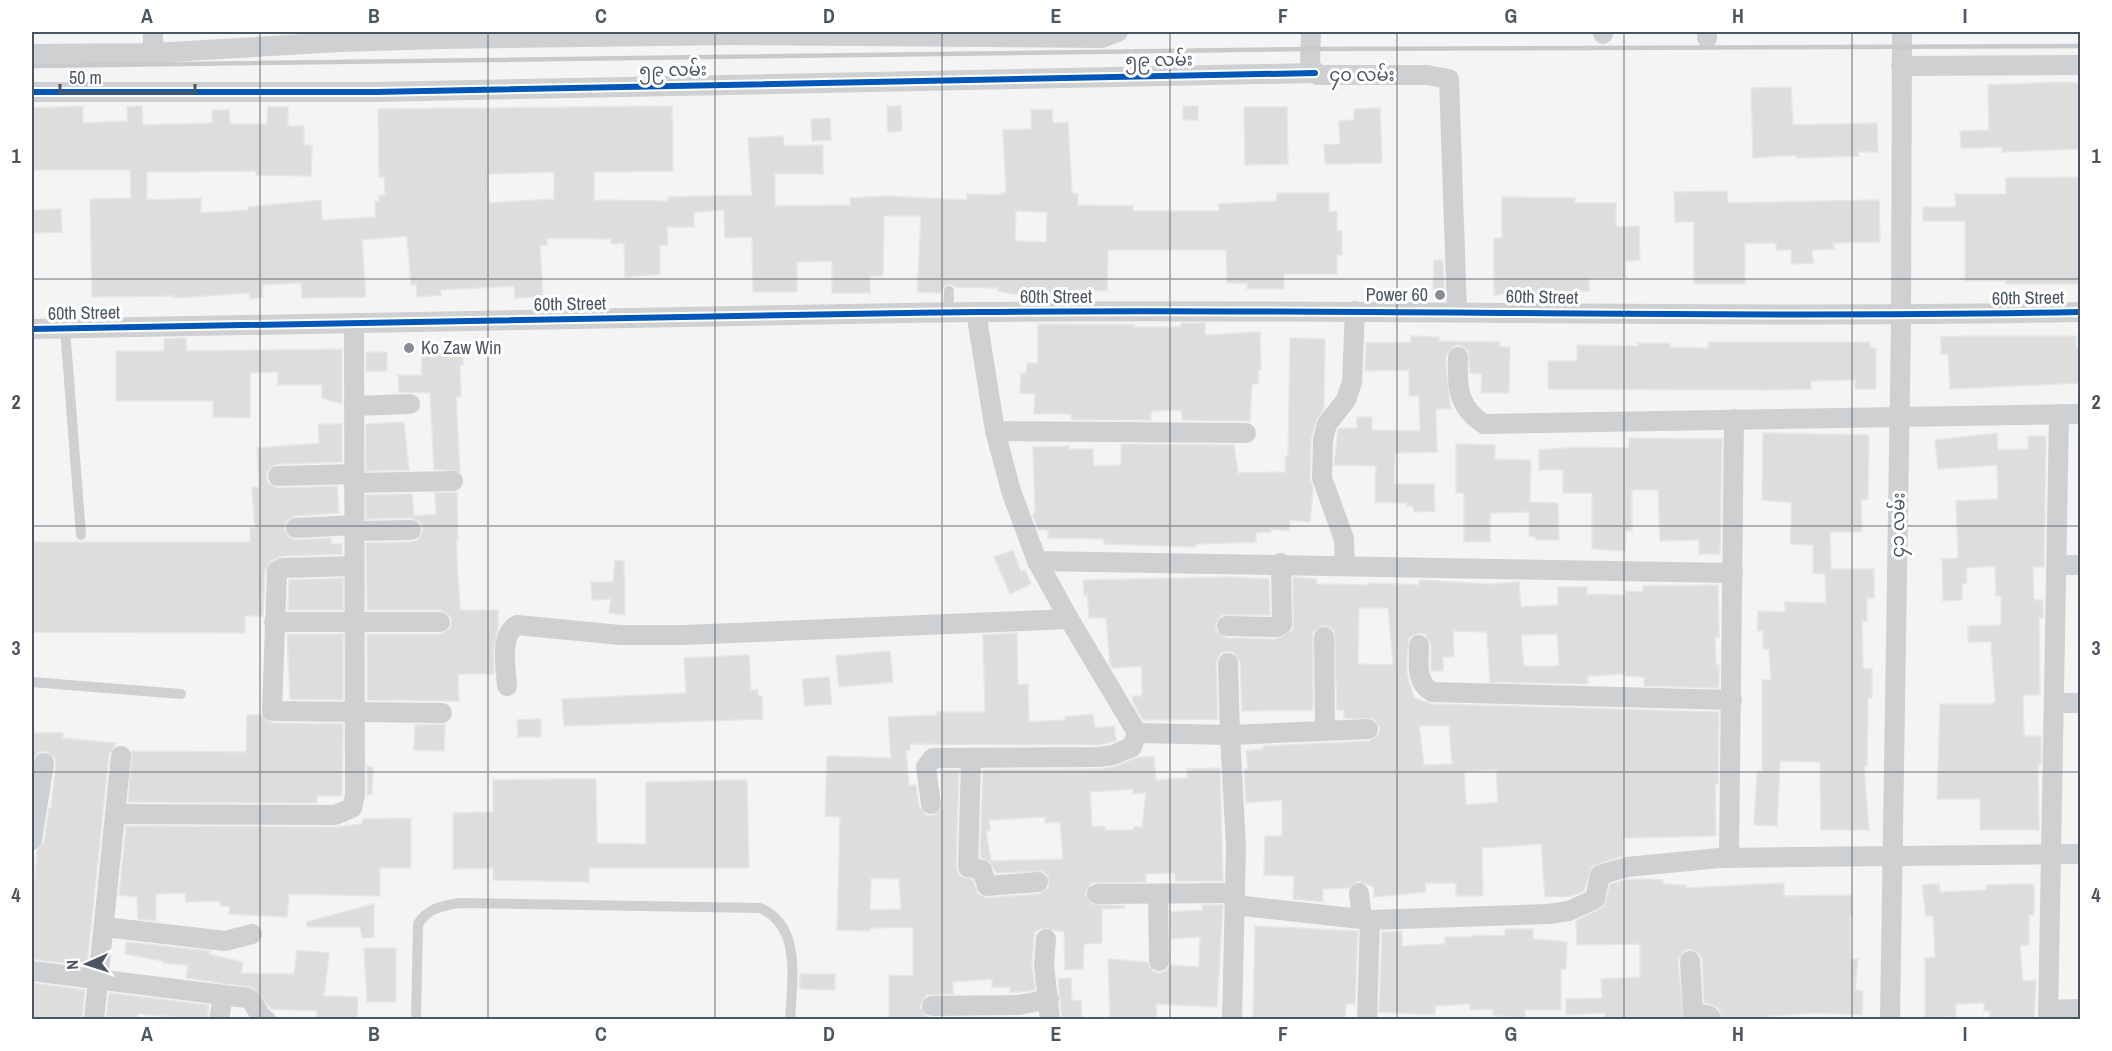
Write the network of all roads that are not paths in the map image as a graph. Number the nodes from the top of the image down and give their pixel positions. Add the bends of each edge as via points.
1 (153, 32) edge
2 (821, 32) edge
3 (1118, 32) edge
4 (1311, 32) edge
5 (1902, 32) edge
6 (732, 33) edge
7 (625, 34) edge
8 (440, 35) edge
9 (537, 35) edge
10 (339, 37) edge
11 (153, 53) junction
12 (32, 54) edge
13 (2080, 65) edge
14 (1902, 66) junction
15 (1315, 73) junction
16 (32, 92) edge
17 (949, 291) dead end
18 (1354, 311) junction
19 (1457, 311) junction
20 (976, 312) junction
21 (2080, 312) edge
22 (948, 313) junction
23 (1900, 315) junction
24 (354, 323) junction
25 (65, 328) junction
26 (32, 329) edge
27 (1458, 357) dead end
28 (410, 404) dead end
29 (354, 406) junction
30 (2059, 414) junction
31 (2080, 414) edge
32 (1734, 419) junction
33 (1900, 419) junction
34 (995, 431) junction
35 (1246, 433) dead end
36 (278, 476) dead end
37 (354, 478) junction
38 (453, 481) dead end
39 (296, 528) dead end
40 (354, 528) junction
41 (411, 530) dead end
42 (81, 535) dead end
43 (1037, 561) junction
44 (1281, 564) junction
45 (2057, 565) junction
46 (2080, 565) edge
47 (354, 566) junction
48 (1345, 566) junction
49 (1733, 573) junction
50 (1069, 620) junction
51 (356, 621) junction
52 (274, 622) junction
53 (440, 622) dead end
54 (1227, 626) dead end
55 (1324, 637) dead end
56 (1419, 645) dead end
57 (1228, 663) dead end
58 (32, 682) edge
59 (507, 686) dead end
60 (181, 693) dead end
61 (1732, 700) junction
62 (2054, 703) junction
63 (2080, 703) edge
64 (356, 710) junction
65 (442, 714) dead end
66 (1368, 729) dead end
67 (1325, 731) junction
68 (1137, 733) junction
69 (1230, 735) junction
70 (121, 756) dead end
71 (971, 759) junction
72 (44, 763) dead end
73 (931, 804) dead end
74 (115, 814) junction
75 (32, 840) edge
76 (2049, 854) junction
77 (2080, 854) edge
78 (1729, 857) junction
79 (1893, 857) junction
80 (1038, 882) dead end
81 (1359, 893) dead end
82 (1097, 894) dead end
83 (1158, 894) junction
84 (1235, 899) junction
85 (1366, 920) junction
86 (105, 927) junction
87 (252, 934) dead end
88 (1046, 939) dead end
89 (1159, 960) dead end
90 (1690, 961) dead end
91 (32, 971) edge
92 (99, 980) junction
93 (223, 996) junction
94 (1048, 999) junction
95 (932, 1006) dead end
96 (2080, 1009) edge
97 (2048, 1015) edge
98 (94, 1020) edge
99 (219, 1020) edge
100 (266, 1020) edge
101 (416, 1020) edge
102 (790, 1020) edge
103 (1050, 1020) edge
104 (1232, 1020) edge
105 (1367, 1020) edge
106 (1712, 1020) edge
107 (1890, 1020) edge

1 - 11 street
2 - 3 street via 1102,38
2 - 6 street
4 - 15 street, ၄၀ လမ်း via 1311,66
5 - 14 street, ၄၁ လမ်း
6 - 7 street
7 - 9 street
8 - 9 street
8 - 10 street
10 - 11 street
11 - 12 street
13 - 14 street
14 - 23 street, ၄၁ လမ်း
15 - 16 street, ၅၉ လမ်း via 375,92
15 - 19 street, ၄၀ လမ်း via 1438,75 1450,82
17 - 22 lane
18 - 19 street, 60th Street
18 - 20 street, 60th Street
18 - 48 street via 1352,382 1346,400 1327,424 1323,440 1322,478 1344,539
19 - 23 street, 60th Street
20 - 22 street, 60th Street
20 - 34 street
21 - 23 street, 60th Street
22 - 24 street, 60th Street
23 - 33 street, ၄၁ လမ်း
24 - 25 street, 60th Street
24 - 29 street
25 - 26 street, 60th Street
25 - 42 lane
27 - 32 street via 1459,397 1484,424
28 - 29 street
29 - 37 street
30 - 31 street
30 - 33 street
30 - 45 street
32 - 33 street
32 - 49 street
33 - 79 street, ၄၁ လမ်း
34 - 35 street
34 - 43 street via 1011,491
36 - 37 street
37 - 38 street
37 - 40 street
39 - 40 street
40 - 41 street
40 - 47 street
43 - 44 street
43 - 50 street
44 - 48 street
44 - 54 street via 1282,624
45 - 46 street
45 - 62 street
47 - 51 street
47 - 52 street via 277,571
48 - 49 street
49 - 61 street
50 - 59 street via 684,635 620,635 517,625 508,634
50 - 68 street
51 - 52 street
51 - 53 street
51 - 64 street
52 - 64 street via 272,711
55 - 67 street
56 - 61 street via 1419,678 1432,692
57 - 69 street
58 - 60 lane
61 - 78 street
62 - 63 street
62 - 76 street
64 - 65 street
64 - 74 street via 355,795 352,808 345,813
66 - 67 street
67 - 69 street
68 - 69 street
68 - 71 street via 1132,747 1113,755
69 - 84 street
70 - 74 street
71 - 73 street via 930,760 926,767
71 - 80 street via 968,867 982,870 987,886
72 - 75 street
74 - 86 street
76 - 77 street
76 - 79 street
76 - 97 street
78 - 79 street
78 - 85 street via 1627,867 1600,875 1595,899 1569,911
79 - 107 street, ၄၁ လမ်း
81 - 85 street
82 - 83 street
83 - 84 street
83 - 89 street
84 - 85 street
84 - 104 street
85 - 105 street
86 - 87 street via 225,941
86 - 92 street
88 - 94 street
90 - 106 street via 1693,1012
91 - 92 street
92 - 93 street
92 - 98 street
93 - 99 street
93 - 100 street via 250,999 257,1014
94 - 95 street via 1008,1006
94 - 103 street
96 - 97 street
101 - 102 lane via 418,924 434,908 459,903 760,908 778,918 790,945

